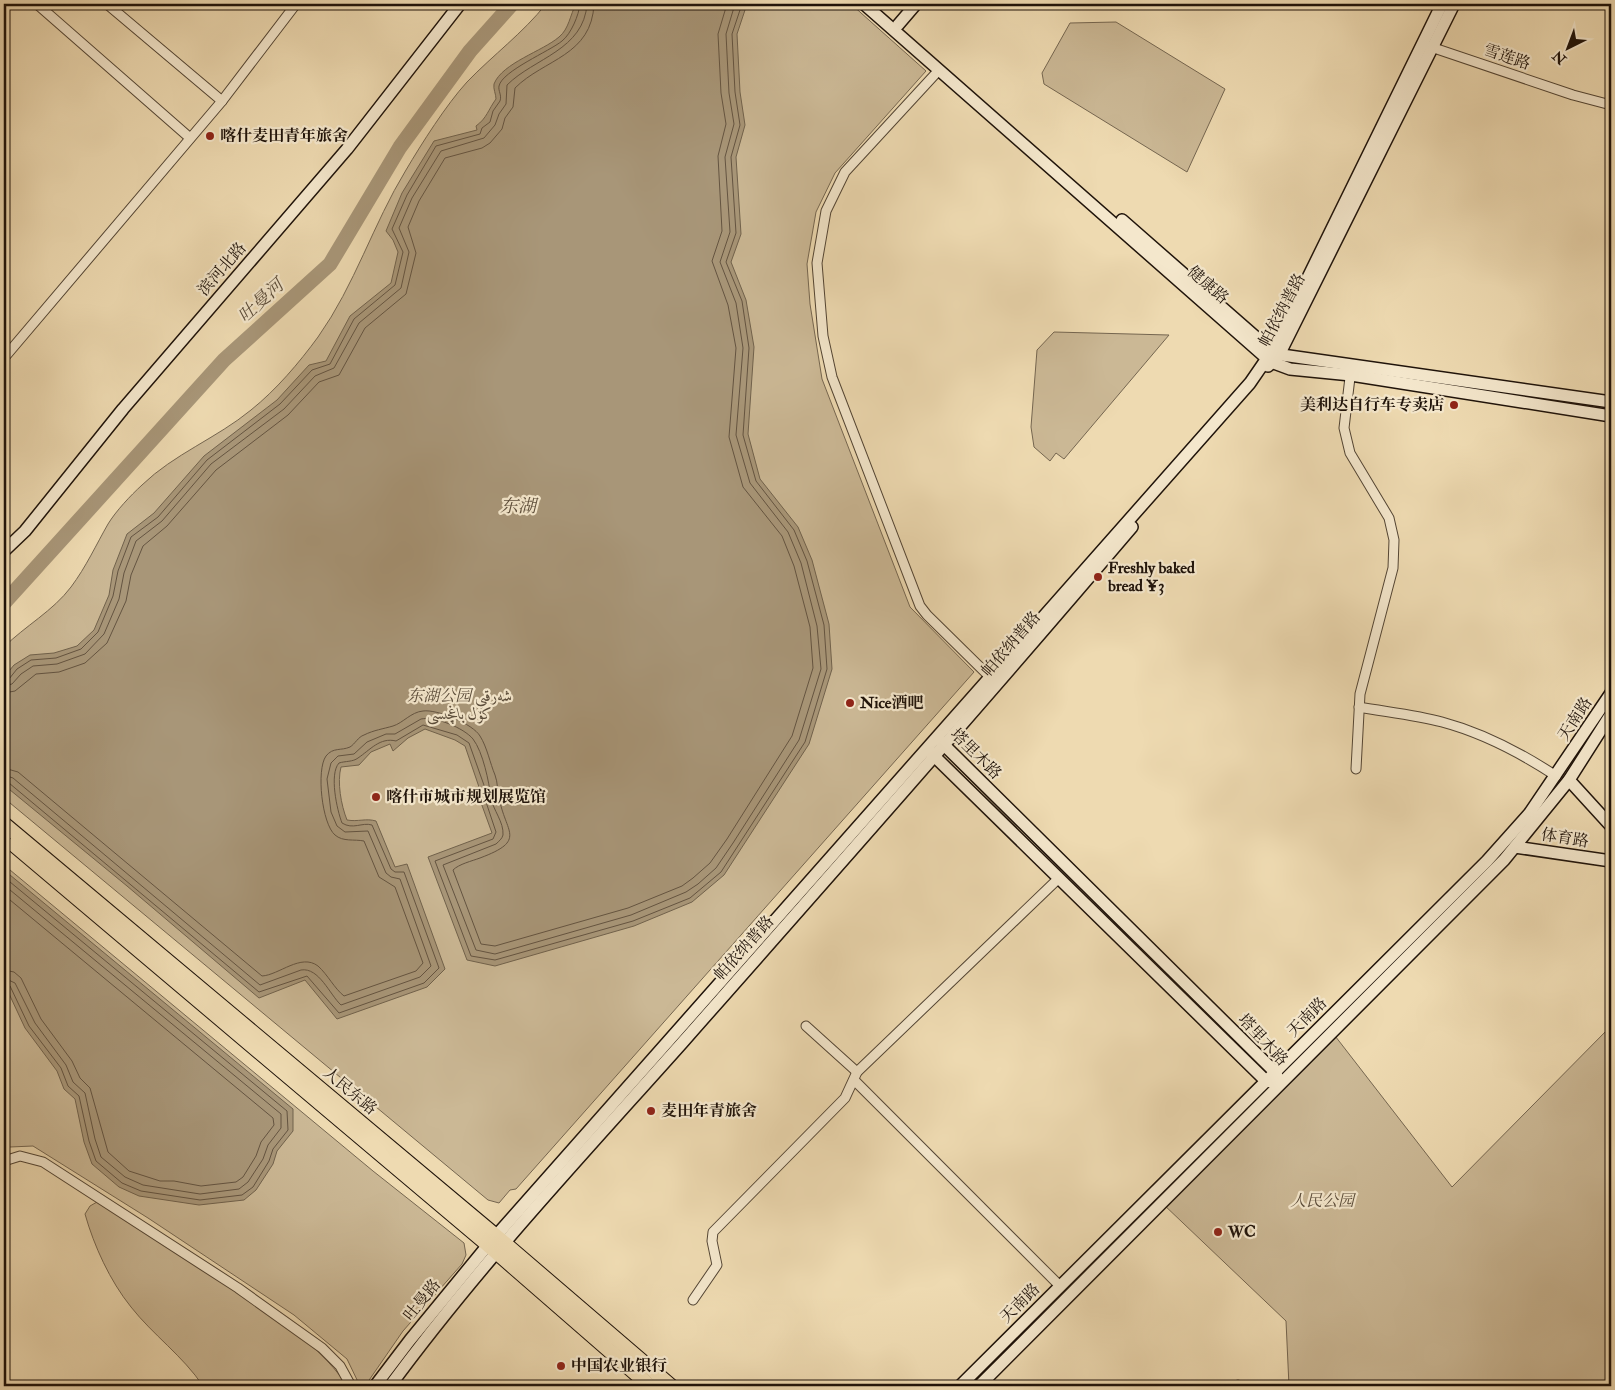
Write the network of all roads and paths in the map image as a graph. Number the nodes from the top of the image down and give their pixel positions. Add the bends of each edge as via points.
1 (37, 4) edge
2 (107, 4) edge
3 (296, 4) edge
4 (460, 4) edge
5 (864, 4) edge
6 (874, 4) edge
7 (916, 4) edge
8 (1442, 4) edge
9 (1454, 4) edge
10 (898, 25) junction
11 (1428, 46) junction
12 (939, 70) junction
13 (222, 101) junction
14 (1611, 105) edge
15 (190, 138) junction
16 (1272, 357) junction
17 (4, 358) edge
18 (1351, 369) junction
19 (1611, 402) edge
20 (1611, 416) edge
21 (4, 551) edge
22 (989, 676) junction
23 (1611, 693) edge
24 (1360, 706) junction
25 (1611, 714) edge
26 (935, 737) junction
27 (944, 745) junction
28 (925, 748) junction
29 (935, 756) junction
30 (1356, 769) dead end
31 (1556, 776) junction
32 (1568, 780) junction
33 (4, 824) edge
34 (1611, 826) edge
35 (4, 836) edge
36 (1515, 847) junction
37 (1611, 861) edge
38 (1059, 878) junction
39 (806, 1026) dead end
40 (1275, 1072) junction
41 (856, 1076) junction
42 (1266, 1081) junction
43 (1281, 1084) junction
44 (4, 1161) edge
45 (496, 1244) junction
46 (1060, 1286) junction
47 (693, 1300) dead end
48 (351, 1386) edge
49 (375, 1386) edge
50 (390, 1386) edge
51 (650, 1386) edge
52 (671, 1386) edge
53 (960, 1386) edge
54 (979, 1386) edge

1 - 15 street
2 - 13 street
3 - 13 street
4 - 21 main road, 滨河北路 via 347,149 123,409 25,531
5 - 12 main road, 健康路
6 - 10 main road, 健康路
7 - 10 main road
8 - 11 main road, 帕依纳普路
9 - 11 main road, 帕依纳普路
10 - 16 main road, 健康路
11 - 14 street, 雪莲路
11 - 16 main road, 帕依纳普路
12 - 16 main road, 健康路
12 - 22 street via 845,172 826,210 817,263 820,302 832,377 920,606
13 - 15 street
15 - 17 street
16 - 18 main road, 健康路 via 1290,369
16 - 22 main road, 帕依纳普路
16 - 27 main road, 帕依纳普路
18 - 19 main road, 健康路
18 - 20 main road, 健康路
18 - 24 street via 1344,428 1350,453 1389,518 1394,540 1392,568 1360,694
22 - 26 main road, 帕依纳普路
23 - 31 main road, 天南路
24 - 30 street
24 - 31 street via 1441,722 1475,733 1530,759
25 - 32 main road, 天南路
26 - 27 main road, 塔里木路
26 - 28 main road, 帕依纳普路
27 - 29 main road, 帕依纳普路
27 - 40 main road, 塔里木路
28 - 29 main road, 塔里木路
28 - 45 main road, 帕依纳普路
29 - 38 main road, 塔里木路
29 - 45 main road, 帕依纳普路
31 - 40 main road, 天南路 via 1529,814 1487,861
32 - 34 main road, 体育路
32 - 36 main road, 天南路
33 - 45 main road, 人民东路
35 - 45 main road, 人民东路
36 - 37 main road, 体育路
36 - 43 main road, 天南路
38 - 41 street
38 - 42 main road, 塔里木路
39 - 41 street
40 - 42 main road, 天南路
40 - 43 main road, 塔里木路
41 - 46 street
41 - 47 street via 845,1098 714,1232 712,1241 717,1265
42 - 43 main road, 塔里木路
42 - 46 main road, 天南路
43 - 54 main road, 天南路
44 - 48 street via 20,1156 43,1162 238,1288 322,1348 340,1366
45 - 49 main road, 吐曼路 via 410,1340
45 - 50 main road, 吐曼路
45 - 51 main road, 人民东路
45 - 52 main road, 人民东路
46 - 53 main road, 天南路

